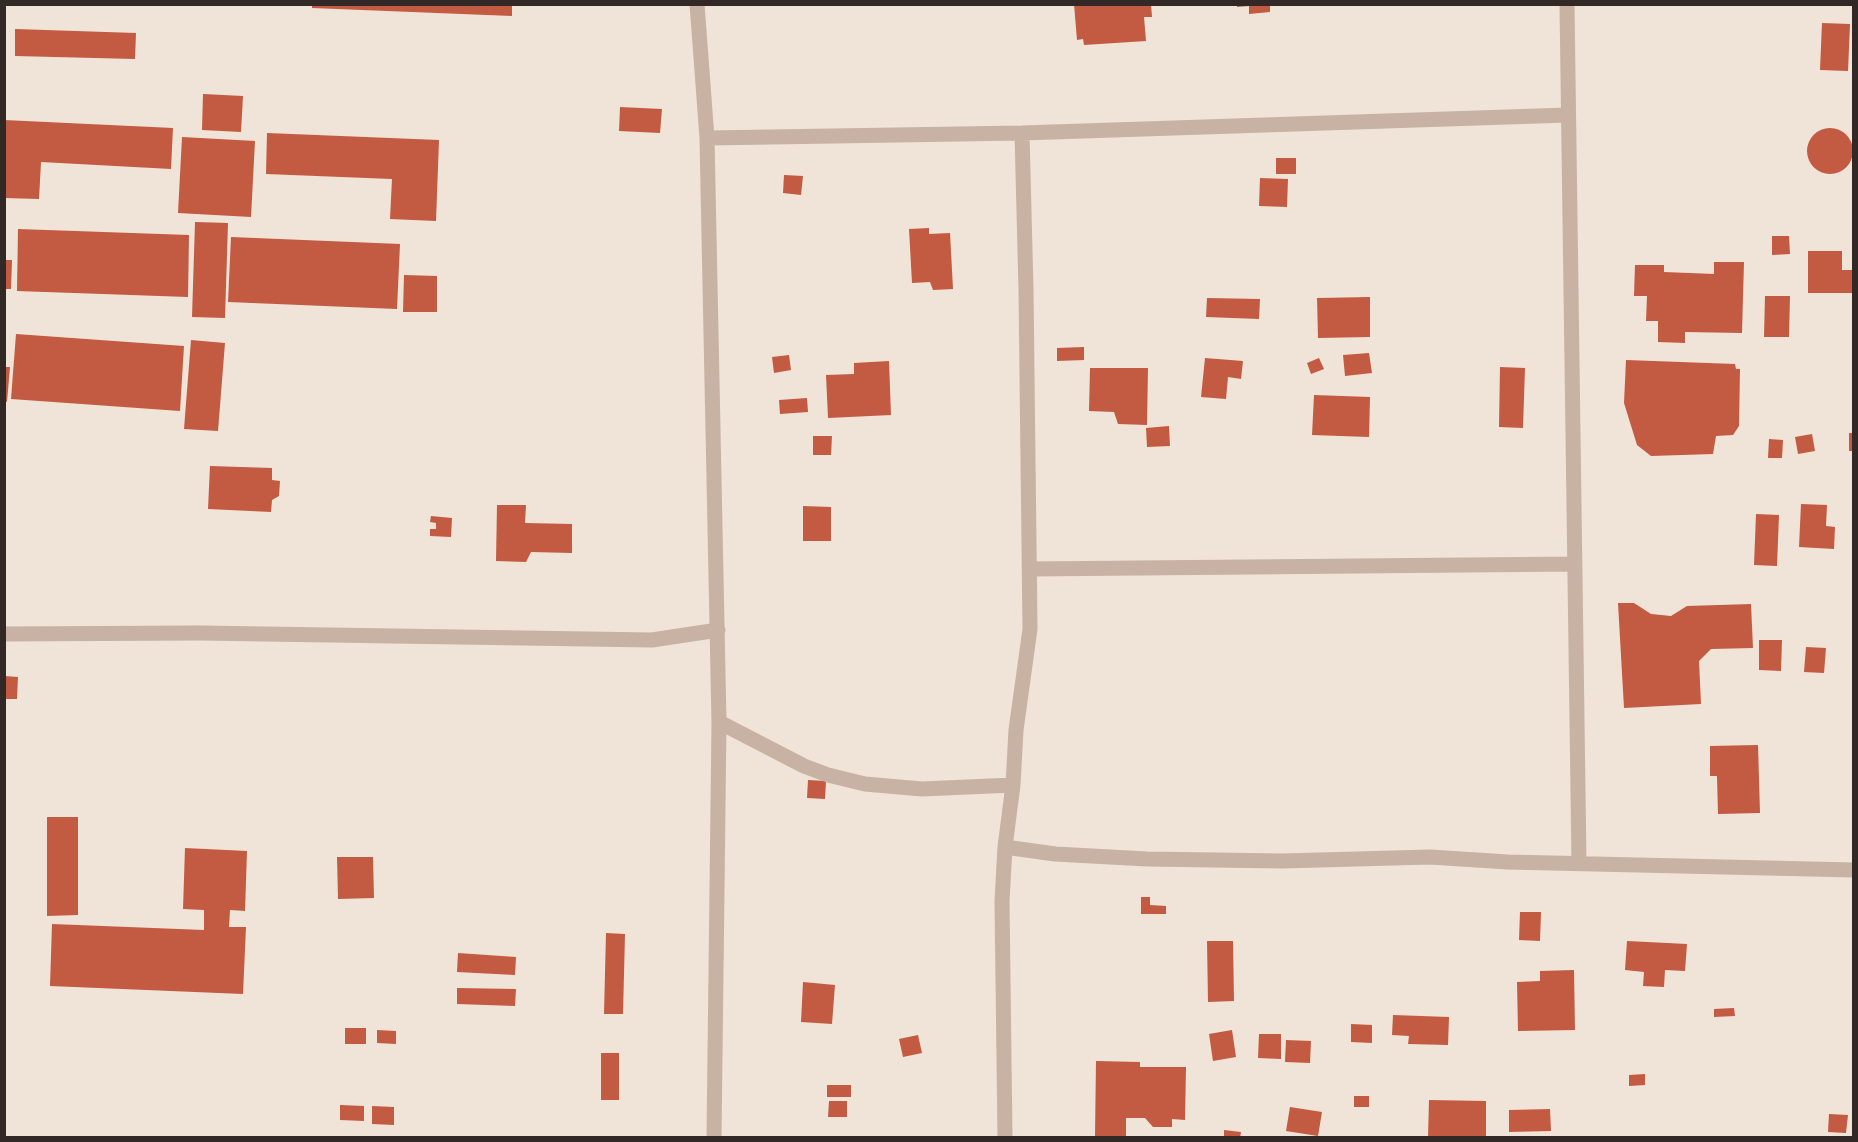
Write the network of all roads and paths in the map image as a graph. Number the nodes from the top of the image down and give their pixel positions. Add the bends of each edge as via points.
1 (697, 4) edge
2 (1567, 4) edge
3 (1569, 115) junction
4 (1022, 133) junction
5 (707, 138) junction
6 (1575, 564) junction
7 (1030, 569) junction
8 (717, 630) junction
9 (4, 634) edge
10 (719, 722) junction
11 (1013, 785) junction
12 (1005, 847) junction
13 (1579, 863) junction
14 (1854, 870) edge
15 (714, 1137) edge
16 (1005, 1137) edge

1 - 5 street
2 - 3 street
3 - 4 street
3 - 6 street
4 - 5 street
4 - 7 street
5 - 8 street
6 - 7 street
6 - 13 street
7 - 11 street via 1030,629
8 - 9 street via 652,640
8 - 10 street
10 - 11 street via 804,766 865,784 922,789
10 - 15 street
11 - 12 street
12 - 13 street via 1147,859 1430,857
12 - 16 street
13 - 14 street

